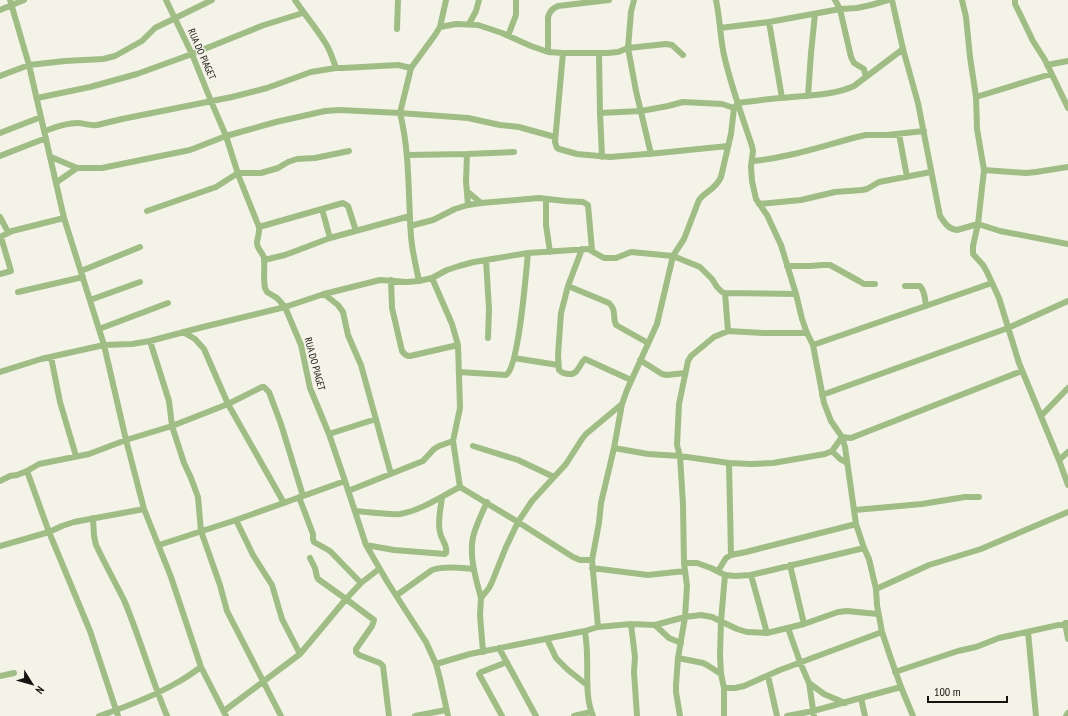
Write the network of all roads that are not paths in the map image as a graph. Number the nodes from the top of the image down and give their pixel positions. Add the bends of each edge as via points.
1 (24, 0) edge
2 (166, 0) edge
3 (212, 0) edge
4 (296, 0) edge
5 (398, 0) edge
6 (446, 0) edge
7 (479, 0) edge
8 (516, 0) edge
9 (609, 0) edge
10 (634, 0) edge
11 (716, 0) edge
12 (835, 0) edge
13 (888, 0) edge
14 (892, 0) edge
15 (962, 0) edge
16 (1015, 0) edge
17 (11, 2) edge
18 (840, 9) junction
19 (0, 10) edge
20 (303, 13) junction
21 (815, 14) junction
22 (175, 18) junction
23 (770, 22) junction
24 (469, 24) junction
25 (440, 27) junction
26 (720, 28) junction
27 (397, 29) dead end
28 (508, 36) junction
29 (628, 48) junction
30 (903, 49) junction
31 (548, 52) junction
32 (563, 53) junction
33 (192, 54) junction
34 (599, 54) junction
35 (683, 56) dead end
36 (1068, 61) edge
37 (29, 65) junction
38 (1047, 66) junction
39 (336, 68) junction
40 (411, 68) junction
41 (1051, 74) junction
42 (0, 76) edge
43 (866, 77) junction
44 (808, 96) junction
45 (976, 97) junction
46 (37, 98) junction
47 (782, 98) junction
48 (212, 101) junction
49 (736, 106) junction
50 (1068, 108) edge
51 (641, 111) junction
52 (600, 112) junction
53 (400, 113) junction
54 (41, 117) junction
55 (924, 131) junction
56 (0, 133) edge
57 (46, 134) junction
58 (899, 134) junction
59 (226, 136) junction
60 (555, 138) junction
61 (728, 146) junction
62 (349, 151) dead end
63 (514, 152) dead end
64 (407, 154) junction
65 (467, 154) junction
66 (651, 154) junction
67 (0, 156) edge
68 (51, 157) junction
69 (602, 157) junction
70 (752, 161) junction
71 (1068, 167) edge
72 (77, 168) junction
73 (984, 170) junction
74 (931, 172) junction
75 (238, 173) junction
76 (907, 177) junction
77 (56, 182) junction
78 (468, 192) junction
79 (546, 199) junction
80 (481, 203) junction
81 (759, 204) junction
82 (468, 205) junction
83 (322, 209) junction
84 (147, 211) dead end
85 (410, 216) junction
86 (0, 217) edge
87 (64, 218) junction
88 (978, 224) junction
89 (410, 226) junction
90 (259, 227) junction
91 (356, 231) junction
92 (8, 232) junction
93 (0, 237) edge
94 (330, 238) junction
95 (1068, 244) edge
96 (140, 247) dead end
97 (582, 249) junction
98 (592, 250) junction
99 (550, 252) junction
100 (528, 253) junction
101 (674, 256) junction
102 (264, 260) junction
103 (486, 260) junction
104 (787, 266) junction
105 (0, 274) edge
106 (82, 274) junction
107 (432, 278) junction
108 (391, 280) junction
109 (419, 281) junction
110 (140, 282) dead end
111 (992, 283) junction
112 (875, 284) dead end
113 (568, 286) junction
114 (905, 286) dead end
115 (18, 292) dead end
116 (725, 293) junction
117 (324, 294) junction
118 (796, 294) junction
119 (90, 300) junction
120 (1068, 301) edge
121 (168, 303) dead end
122 (926, 306) junction
123 (285, 307) junction
124 (1008, 328) junction
125 (99, 329) junction
126 (728, 331) junction
127 (182, 332) junction
128 (807, 333) junction
129 (488, 338) dead end
130 (150, 342) junction
131 (648, 343) junction
132 (104, 345) junction
133 (458, 345) junction
134 (813, 345) junction
135 (51, 357) junction
136 (514, 358) junction
137 (640, 360) junction
138 (558, 365) junction
139 (1022, 371) junction
140 (0, 372) edge
141 (459, 372) junction
142 (685, 373) junction
143 (632, 380) junction
144 (1068, 388) edge
145 (822, 395) junction
146 (228, 404) junction
147 (622, 404) junction
148 (1041, 416) junction
149 (376, 419) junction
150 (172, 426) junction
151 (329, 434) junction
152 (842, 437) junction
153 (851, 438) junction
154 (126, 440) junction
155 (453, 441) junction
156 (473, 446) dead end
157 (845, 447) junction
158 (614, 448) junction
159 (832, 451) junction
160 (1068, 452) edge
161 (76, 456) junction
162 (680, 456) junction
163 (1059, 460) junction
164 (729, 463) junction
165 (847, 463) junction
166 (27, 471) junction
167 (391, 474) junction
168 (554, 477) junction
169 (0, 481) edge
170 (346, 481) junction
171 (1068, 485) edge
172 (460, 487) junction
173 (348, 491) junction
174 (442, 496) junction
175 (301, 497) junction
176 (979, 497) dead end
177 (486, 502) junction
178 (284, 503) junction
179 (144, 509) junction
180 (855, 510) junction
181 (355, 511) junction
182 (1068, 512) edge
183 (93, 518) junction
184 (236, 520) junction
185 (518, 522) junction
186 (856, 524) junction
187 (49, 532) junction
188 (201, 532) junction
189 (159, 545) junction
190 (366, 545) junction
191 (0, 546) edge
192 (864, 548) junction
193 (730, 555) junction
194 (310, 558) dead end
195 (592, 560) junction
196 (684, 563) junction
197 (790, 565) junction
198 (592, 568) junction
199 (380, 569) junction
200 (474, 569) junction
201 (685, 571) junction
202 (718, 571) junction
203 (725, 575) junction
204 (751, 575) junction
205 (361, 583) junction
206 (876, 589) junction
207 (397, 595) junction
208 (481, 598) junction
209 (346, 599) junction
210 (878, 614) junction
211 (686, 617) junction
212 (722, 621) junction
213 (1066, 623) edge
214 (631, 624) junction
215 (804, 624) junction
216 (655, 625) junction
217 (598, 627) junction
218 (788, 628) junction
219 (585, 631) junction
220 (882, 632) junction
221 (1028, 632) junction
222 (767, 633) junction
223 (546, 638) junction
224 (1068, 639) edge
225 (680, 643) junction
226 (499, 648) junction
227 (483, 652) junction
228 (300, 654) junction
229 (678, 658) junction
230 (507, 662) junction
231 (800, 662) junction
232 (436, 664) junction
233 (201, 667) junction
234 (895, 672) junction
235 (14, 673) dead end
236 (721, 674) junction
237 (0, 676) edge
238 (768, 676) junction
239 (263, 681) junction
240 (809, 683) junction
241 (587, 685) junction
242 (901, 687) junction
243 (724, 688) junction
244 (157, 693) junction
245 (861, 698) junction
246 (845, 702) junction
247 (117, 713) edge
248 (447, 713) edge
249 (1068, 713) edge
250 (225, 714) edge
251 (592, 714) edge
252 (813, 714) edge
253 (99, 716) edge
254 (166, 716) edge
255 (281, 716) edge
256 (389, 716) edge
257 (415, 716) edge
258 (502, 716) edge
259 (536, 716) edge
260 (574, 716) edge
261 (637, 716) edge
262 (680, 716) edge
263 (724, 716) edge
264 (777, 716) edge
265 (787, 716) edge
266 (865, 716) edge
267 (913, 716) edge
268 (1036, 716) edge
269 (1066, 716) edge

1 - 17 street
2 - 22 street, RUA DO PIAGET
3 - 22 street
4 - 20 street
5 - 27 street
6 - 25 street
7 - 24 street
8 - 28 street via 516,15
9 - 31 street via 552,8 548,17
10 - 29 street
11 - 26 street
12 - 18 street
13 - 18 street via 858,8
14 - 30 street
15 - 45 street
16 - 38 street
17 - 19 street
17 - 37 street
18 - 21 street
18 - 43 street via 851,57 854,63 864,69
20 - 33 street
20 - 39 street via 326,45
21 - 23 street
21 - 44 street
22 - 33 street, RUA DO PIAGET
22 - 37 street via 155,28 142,41 115,56
23 - 26 street
23 - 47 street
24 - 25 street
24 - 28 street
25 - 40 street
26 - 49 street
28 - 31 street
29 - 34 street
29 - 35 street via 672,44
29 - 51 street
30 - 43 street
30 - 55 street
31 - 32 street
32 - 34 street
32 - 60 street
33 - 46 street via 137,74
33 - 48 street, RUA DO PIAGET
34 - 52 street
36 - 38 street
37 - 42 street
37 - 46 street
38 - 41 street
39 - 40 street via 398,65
39 - 48 street via 311,72 267,88
40 - 53 street
41 - 45 street
41 - 50 street
43 - 44 street via 846,90
44 - 47 street
45 - 73 street via 977,129
46 - 54 street
47 - 49 street
48 - 57 street via 97,125 65,124
48 - 59 street, RUA DO PIAGET
49 - 51 street via 683,102
49 - 61 street
49 - 70 street via 752,146
51 - 52 street
51 - 66 street
52 - 69 street
53 - 59 street via 325,111
53 - 60 street via 468,118 519,127
53 - 64 street
54 - 56 street
54 - 57 street
55 - 58 street
55 - 74 street
57 - 67 street
57 - 68 street
58 - 70 street via 857,137 792,155
58 - 76 street
59 - 72 street via 190,150 102,168
59 - 75 street, RUA DO PIAGET
60 - 69 street via 559,149
61 - 66 street
61 - 101 street via 722,177 699,200 684,239
62 - 75 street via 288,162 261,173
63 - 65 street
64 - 65 street
64 - 85 street
65 - 78 street
66 - 69 street
68 - 72 street
68 - 77 street
70 - 81 street via 752,181
71 - 73 street via 1026,173
72 - 77 street
73 - 88 street
74 - 76 street
74 - 88 street via 940,216 950,228 957,230
75 - 84 street via 216,187
75 - 90 street, RUA DO PIAGET
76 - 81 street via 880,182 862,190
77 - 87 street
78 - 80 street
78 - 82 street
79 - 80 street
79 - 98 street via 588,205
79 - 99 street
80 - 82 street
81 - 104 street via 774,228
82 - 89 street via 433,220
83 - 90 street
83 - 91 street via 340,203 346,204
83 - 94 street
85 - 89 street
85 - 91 street
86 - 92 street
87 - 92 street
87 - 106 street
88 - 95 street via 1000,231
88 - 111 street via 973,254 983,265
89 - 109 street
90 - 102 street, RUA DO PIAGET via 257,245
91 - 94 street
92 - 93 street
93 - 105 street via 11,271
94 - 102 street
96 - 106 street
97 - 98 street
97 - 99 street
97 - 113 street
98 - 101 street via 604,258 616,258 632,252
99 - 100 street
100 - 103 street
100 - 136 street via 522,320
101 - 116 street via 700,267
101 - 131 street via 656,324
102 - 123 street, RUA DO PIAGET via 265,288
103 - 107 street via 458,266
103 - 129 street
104 - 112 street via 830,265 864,284
104 - 118 street
106 - 115 street
106 - 119 street
107 - 109 street
107 - 133 street via 452,324
108 - 109 street
108 - 117 street via 368,282
108 - 133 street via 392,308 404,354 410,356
110 - 119 street
111 - 122 street
111 - 124 street
113 - 131 street via 609,303 614,308 616,325
113 - 138 street via 560,321
114 - 122 street via 920,286
116 - 118 street
116 - 126 street
117 - 123 street
117 - 149 street via 343,312 348,335 361,365
118 - 128 street
119 - 125 street
120 - 124 street
121 - 125 street
122 - 134 street
123 - 127 street
123 - 151 street, RUA DO PIAGET via 301,345 310,388
124 - 139 street
124 - 145 street
125 - 132 street
126 - 128 street
126 - 142 street via 714,337 691,356
127 - 130 street
127 - 146 street via 195,339 204,349
128 - 134 street
130 - 132 street
130 - 150 street via 170,401
131 - 137 street
132 - 135 street
132 - 154 street
133 - 141 street
134 - 145 street
135 - 140 street
135 - 161 street via 60,402
136 - 138 street
136 - 141 street via 506,375
137 - 142 street via 662,374
137 - 143 street
138 - 143 street via 563,373 574,374 587,359
139 - 148 street
139 - 153 street
141 - 155 street via 460,408
142 - 162 street via 679,404 677,445
143 - 147 street
144 - 148 street
145 - 152 street via 831,421
146 - 150 street
146 - 175 street via 262,387 267,389 281,424
146 - 178 street
147 - 158 street
147 - 168 street via 586,434
148 - 163 street
149 - 151 street
149 - 167 street
150 - 154 street
150 - 188 street via 198,497
151 - 170 street, RUA DO PIAGET
152 - 153 street
152 - 157 street
152 - 159 street
153 - 157 street
154 - 161 street via 89,454
154 - 179 street
155 - 167 street via 434,449 423,461
155 - 172 street
156 - 168 street via 518,460
157 - 165 street
158 - 162 street
158 - 195 street
159 - 164 street via 773,463
159 - 165 street
160 - 163 street
161 - 166 street via 39,464
162 - 164 street
162 - 196 street
163 - 171 street
164 - 193 street
165 - 180 street
166 - 169 street
166 - 187 street
167 - 173 street
168 - 185 street via 532,501
170 - 173 street, RUA DO PIAGET
170 - 175 street
172 - 174 street
172 - 177 street
173 - 181 street, RUA DO PIAGET
174 - 181 street via 400,514
174 - 190 street via 439,526 447,548 445,554
175 - 178 street
175 - 205 street via 314,542 330,551
176 - 180 street
177 - 185 street
177 - 200 street via 473,538
178 - 184 street
179 - 183 street
179 - 189 street
180 - 186 street
181 - 190 street, RUA DO PIAGET
182 - 206 street via 981,549 929,565
183 - 187 street
183 - 244 street via 96,545 123,600
184 - 188 street
184 - 228 street via 253,555 272,585 282,619
185 - 195 street via 573,557
185 - 208 street via 492,582
186 - 192 street
186 - 193 street
187 - 191 street
187 - 247 street via 90,631
188 - 189 street
188 - 239 street via 227,611
189 - 233 street
190 - 199 street, RUA DO PIAGET
192 - 197 street
192 - 206 street
193 - 202 street
194 - 209 street via 318,579
195 - 198 street
196 - 201 street
196 - 202 street via 697,563
197 - 204 street
197 - 215 street
198 - 201 street via 648,575
198 - 217 street
199 - 205 street
199 - 207 street, RUA DO PIAGET
200 - 207 street via 432,570
200 - 208 street
201 - 211 street via 688,586
202 - 203 street
203 - 204 street
203 - 212 street
204 - 222 street
205 - 209 street
206 - 210 street
207 - 232 street, RUA DO PIAGET via 426,642
208 - 227 street
209 - 228 street
209 - 256 street via 374,620 356,652 383,666
210 - 215 street via 838,612
210 - 220 street
211 - 212 street via 701,615
211 - 216 street
211 - 225 street
212 - 222 street via 747,632
212 - 236 street
213 - 221 street
213 - 224 street
214 - 216 street
214 - 217 street
214 - 261 street
215 - 218 street
216 - 225 street via 669,638
217 - 219 street
218 - 222 street
218 - 231 street
219 - 223 street
219 - 241 street
220 - 231 street
220 - 234 street
221 - 234 street via 999,638
221 - 268 street
223 - 226 street
223 - 241 street via 556,658
225 - 229 street
226 - 227 street
226 - 230 street
227 - 232 street
228 - 239 street
229 - 236 street via 707,665
229 - 262 street via 676,692
230 - 258 street via 479,674
230 - 259 street
231 - 238 street
231 - 240 street
232 - 248 street, RUA DO PIAGET
233 - 244 street
233 - 250 street
234 - 242 street
235 - 237 street
236 - 243 street
238 - 243 street via 744,686
238 - 264 street
239 - 250 street
239 - 255 street
240 - 246 street via 824,694
240 - 252 street
241 - 251 street
242 - 245 street
242 - 267 street
243 - 263 street
244 - 247 street
244 - 254 street
245 - 246 street
245 - 266 street
246 - 252 street
247 - 253 street
248 - 257 street
249 - 269 street
251 - 260 street
252 - 265 street

